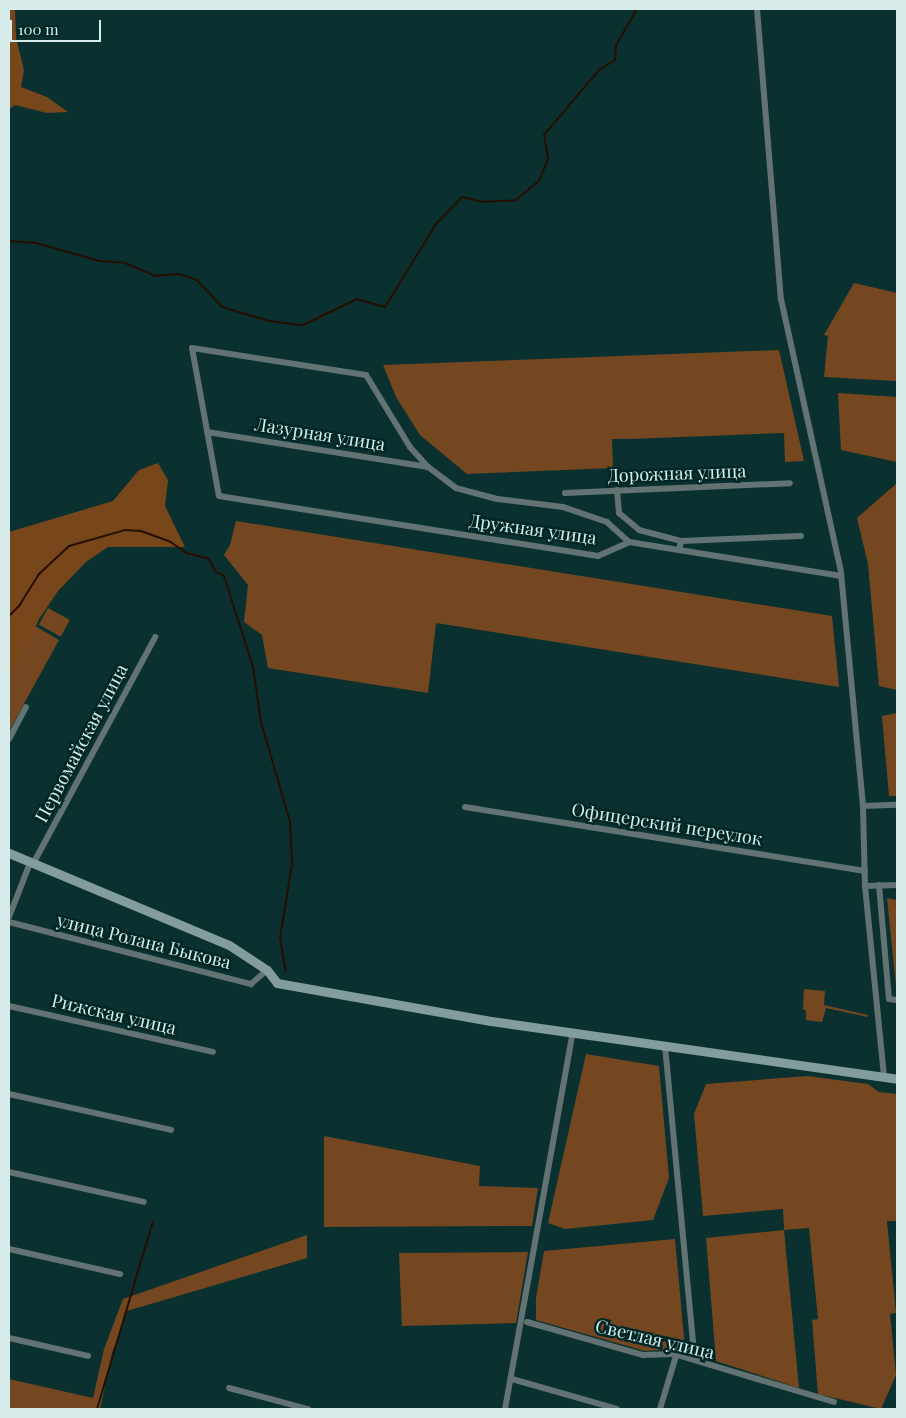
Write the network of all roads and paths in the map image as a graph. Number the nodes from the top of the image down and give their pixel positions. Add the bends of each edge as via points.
1 (757, 9) edge
2 (207, 432) dead end
3 (428, 467) junction
4 (790, 483) dead end
5 (617, 490) junction
6 (565, 492) dead end
7 (801, 536) dead end
8 (681, 541) junction
9 (630, 542) junction
10 (679, 550) junction
11 (841, 576) junction
12 (155, 637) dead end
13 (26, 707) dead end
14 (9, 738) edge
15 (897, 805) edge
16 (863, 806) junction
17 (465, 807) dead end
18 (9, 853) edge
19 (31, 863) junction
20 (865, 871) junction
21 (879, 885) junction
22 (897, 885) edge
23 (865, 886) junction
24 (9, 917) edge
25 (9, 922) edge
26 (267, 970) junction
27 (897, 1000) edge
28 (9, 1006) edge
29 (573, 1032) junction
30 (665, 1045) junction
31 (213, 1052) dead end
32 (884, 1077) junction
33 (897, 1079) edge
34 (9, 1094) edge
35 (171, 1130) dead end
36 (9, 1172) edge
37 (144, 1202) dead end
38 (9, 1249) edge
39 (120, 1274) dead end
40 (527, 1322) dead end
41 (9, 1338) edge
42 (88, 1356) dead end
43 (676, 1356) junction
44 (512, 1379) dead end
45 (229, 1388) dead end
46 (834, 1402) dead end
47 (308, 1409) edge
48 (505, 1409) edge
49 (617, 1409) edge
50 (660, 1409) edge

1 - 11 street via 781,299
2 - 3 street, Лазурная улица
3 - 9 street via 456,488 497,499 563,507 607,522
3 - 9 street, Дружная улица via 410,447 366,375 192,348 219,496 598,556
4 - 5 street, Дорожная улица
5 - 6 street, Дорожная улица
5 - 8 street via 619,513 639,530
7 - 8 street
8 - 10 street
9 - 10 street
10 - 11 street
11 - 16 street
12 - 19 street, Первомайская улица
13 - 14 street
15 - 16 street
16 - 20 street
17 - 20 street, Офицерский переулок
18 - 19 street
19 - 24 street, Первомайская улица
19 - 26 street via 229,945
20 - 23 street
21 - 22 street
21 - 23 street
21 - 27 street via 889,999
23 - 32 street
25 - 26 street, улица Ролана Быкова via 251,984
26 - 29 street via 277,984
28 - 31 street, Рижская улица
29 - 30 street
29 - 48 street
30 - 32 street
30 - 43 street via 694,1342
32 - 33 street
34 - 35 street
36 - 37 street
38 - 39 street
40 - 43 street, Светлая улица via 643,1355
41 - 42 street
43 - 46 street, Светлая улица
43 - 50 street
44 - 49 street
45 - 47 street

